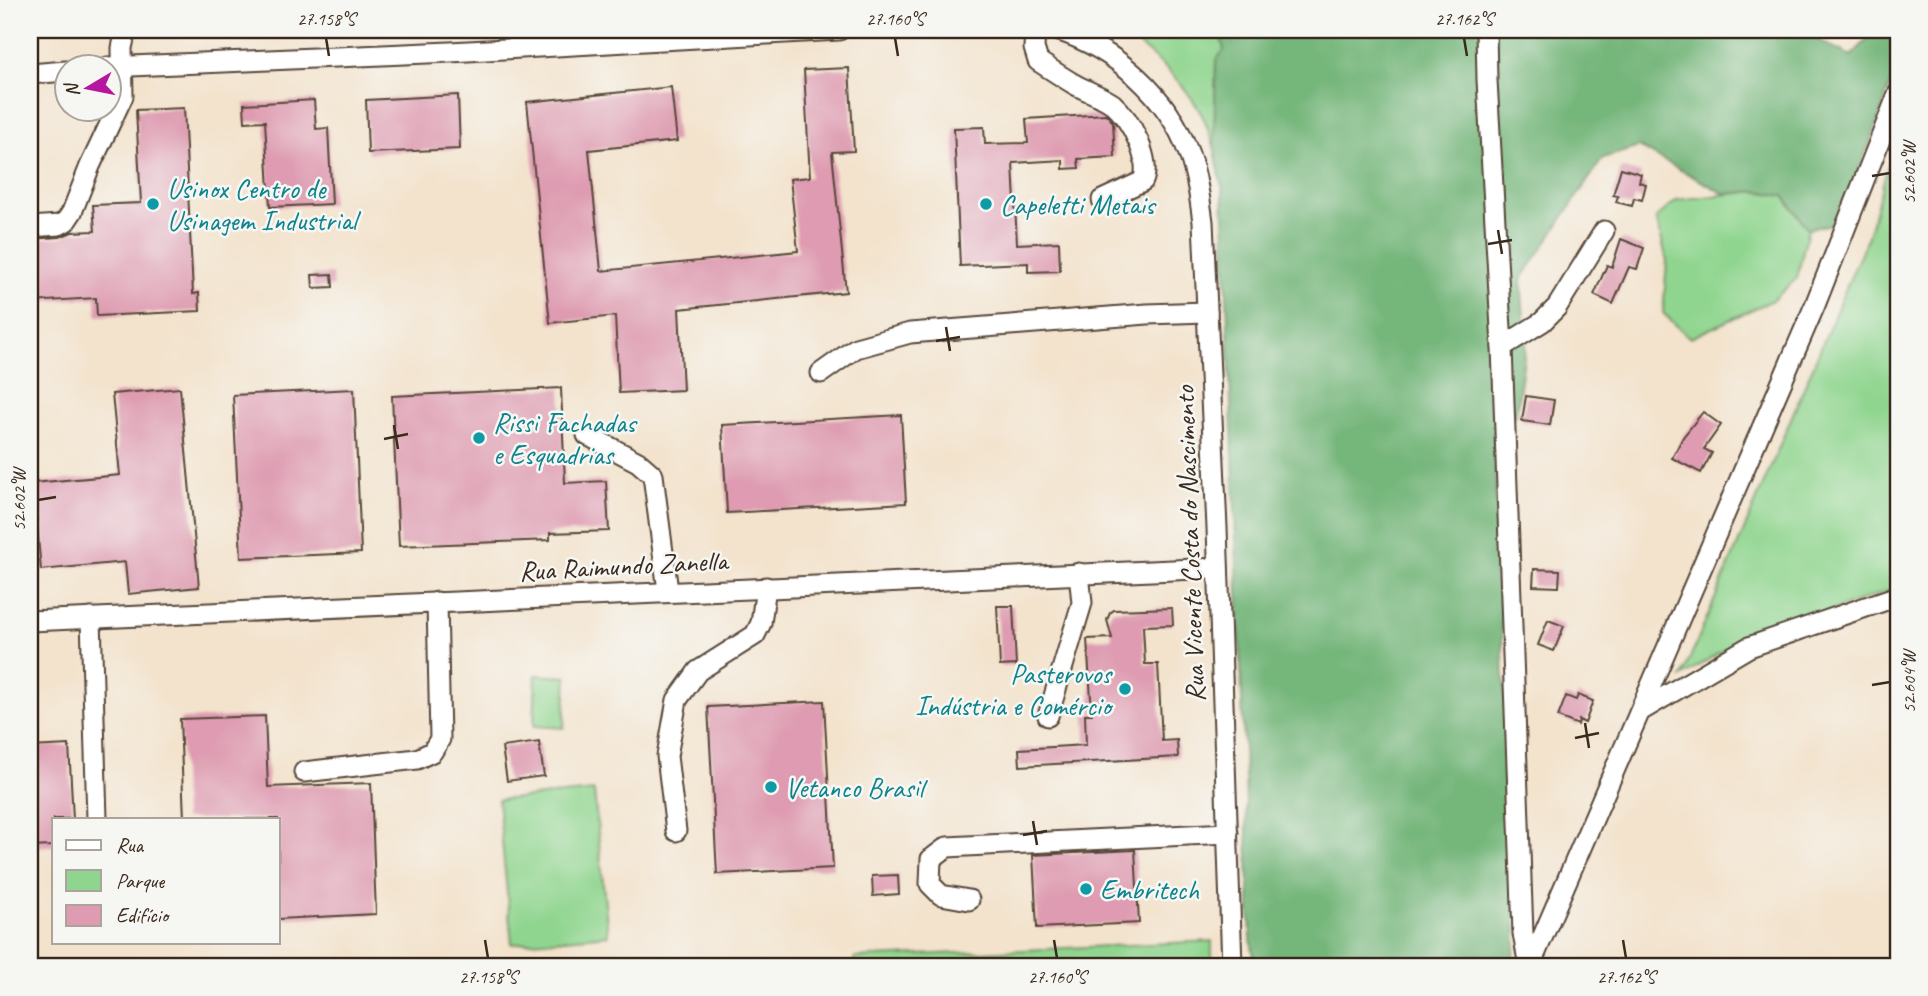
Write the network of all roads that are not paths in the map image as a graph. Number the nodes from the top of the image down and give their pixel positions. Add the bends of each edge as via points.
1 (126, 30) edge
2 (839, 30) edge
3 (1035, 30) edge
4 (1057, 30) edge
5 (1486, 30) edge
6 (119, 52) edge
7 (122, 66) edge
8 (52, 72) edge
9 (30, 74) edge
10 (1898, 94) edge
11 (111, 122) edge
12 (1102, 200) dead end
13 (30, 227) edge
14 (1604, 231) dead end
15 (1207, 312) junction
16 (1502, 347) junction
17 (821, 373) dead end
18 (587, 435) dead end
19 (1219, 568) junction
20 (1079, 573) junction
21 (766, 587) junction
22 (668, 591) junction
23 (1898, 596) edge
24 (437, 602) junction
25 (91, 618) junction
26 (30, 621) edge
27 (1642, 710) junction
28 (1048, 716) dead end
29 (304, 772) dead end
30 (97, 818) edge
31 (676, 831) dead end
32 (1228, 833) junction
33 (969, 900) dead end
34 (1232, 966) edge
35 (1530, 966) edge

1 - 6 street
2 - 7 street
3 - 12 street via 1038,61 1113,104 1146,158 1143,181
4 - 15 street, Rua Vicente Costa do Nascimento via 1082,38 1121,62 1154,95 1174,124 1198,184
5 - 16 street
8 - 9 street
10 - 27 street via 1815,305
11 - 13 street via 66,221
14 - 16 street via 1557,307
15 - 17 street via 910,333 856,348
15 - 19 street, Rua Vicente Costa do Nascimento
16 - 35 street via 1523,934
18 - 22 street via 653,475
19 - 20 street, Rua Raimundo Zanella
19 - 32 street, Rua Vicente Costa do Nascimento
20 - 21 street, Rua Raimundo Zanella
20 - 28 street via 1082,604
21 - 22 street, Rua Raimundo Zanella
21 - 31 street via 755,635 698,671 677,700 667,756
22 - 24 street, Rua Raimundo Zanella
23 - 27 street via 1749,647
24 - 25 street, Rua Raimundo Zanella
24 - 29 street via 440,739 432,752 417,759
25 - 26 street, Rua Raimundo Zanella
25 - 30 street
27 - 35 street
32 - 33 street via 939,851 931,859 930,884 941,895
32 - 34 street, Rua Vicente Costa do Nascimento

